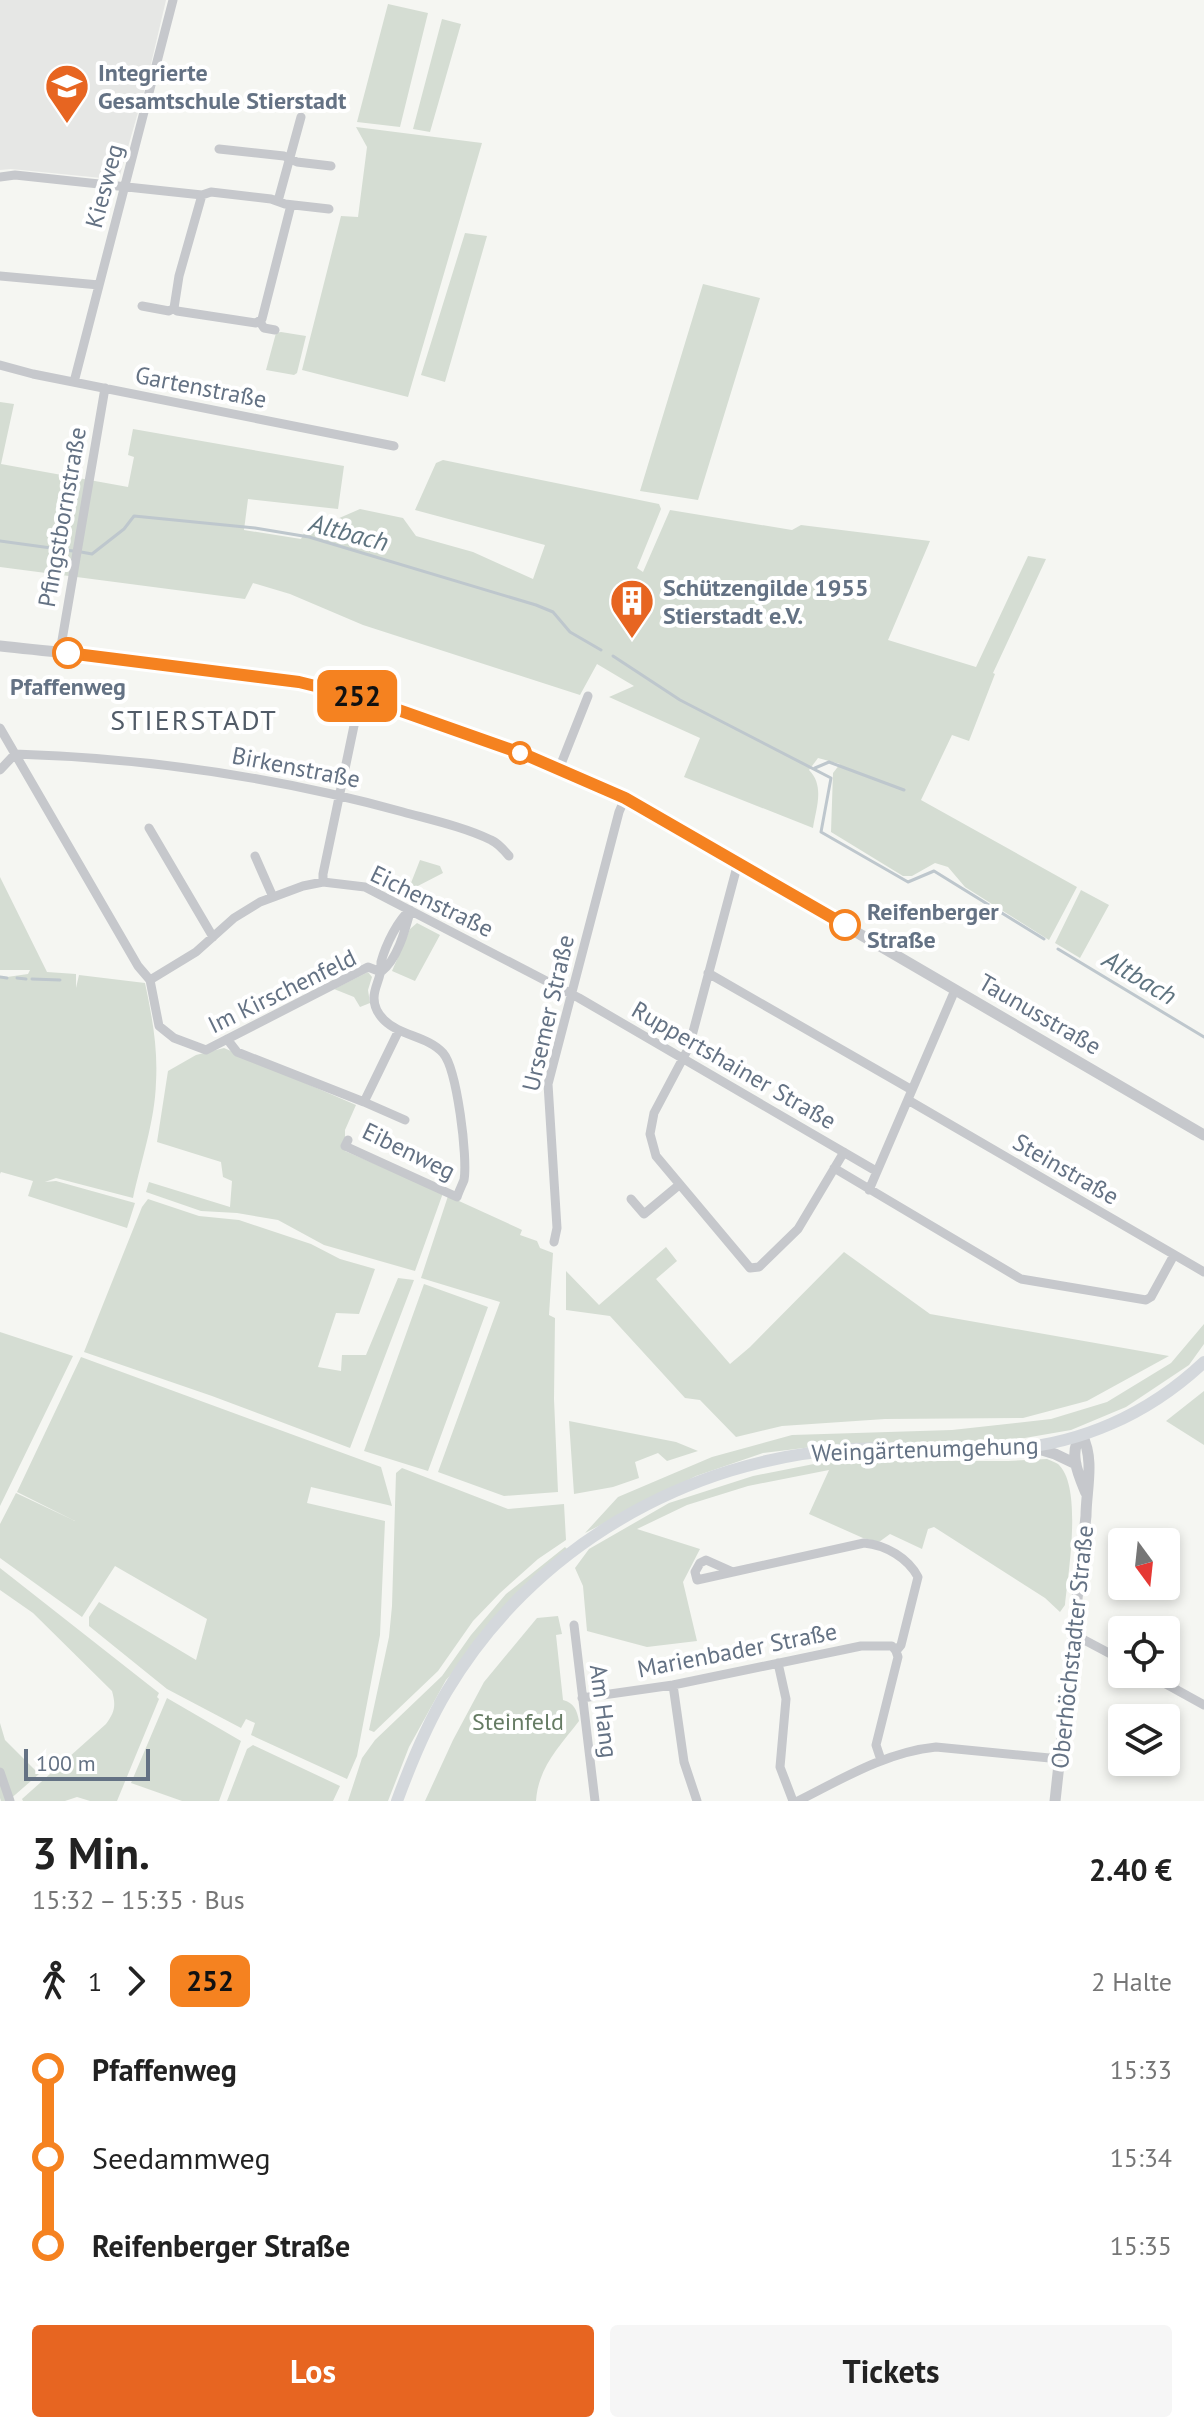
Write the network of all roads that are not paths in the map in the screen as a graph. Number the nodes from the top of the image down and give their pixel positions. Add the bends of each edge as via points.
1 (173, 0) edge
2 (301, 117) dead end
3 (219, 149) dead end
4 (290, 159) junction
5 (331, 166) dead end
6 (0, 177) edge
7 (125, 186) junction
8 (202, 195) junction
9 (278, 201) junction
10 (291, 205) junction
11 (329, 209) dead end
12 (0, 276) edge
13 (99, 285) junction
14 (142, 306) dead end
15 (174, 308) junction
16 (260, 322) junction
17 (275, 330) dead end
18 (0, 365) edge
19 (74, 382) junction
20 (105, 388) junction
21 (394, 446) dead end
22 (0, 646) edge
23 (60, 652) junction
24 (588, 696) dead end
25 (360, 697) junction
26 (0, 728) edge
27 (15, 754) junction
28 (559, 769) junction
29 (0, 770) edge
30 (339, 794) junction
31 (625, 798) junction
32 (149, 828) dead end
33 (255, 856) dead end
34 (509, 856) dead end
35 (738, 863) junction
36 (323, 882) junction
37 (273, 897) junction
38 (410, 909) junction
39 (213, 937) junction
40 (381, 972) junction
41 (708, 973) junction
42 (150, 980) junction
43 (955, 990) junction
44 (571, 995) junction
45 (399, 1030) junction
46 (227, 1039) junction
47 (684, 1060) junction
48 (910, 1095) junction
49 (364, 1102) junction
50 (405, 1120) dead end
51 (1204, 1135) edge
52 (348, 1140) dead end
53 (844, 1152) junction
54 (834, 1168) junction
55 (876, 1171) junction
56 (679, 1185) junction
57 (869, 1190) junction
58 (631, 1199) dead end
59 (554, 1242) dead end
60 (1174, 1255) junction
61 (1204, 1272) edge
62 (1204, 1362) edge
63 (1082, 1435) junction
64 (1032, 1447) junction
65 (1076, 1464) junction
66 (1086, 1493) junction
67 (733, 1572) dead end
68 (574, 1625) dead end
69 (1073, 1634) junction
70 (896, 1651) junction
71 (1108, 1653) edge
72 (778, 1663) junction
73 (673, 1685) junction
74 (1173, 1688) edge
75 (582, 1698) junction
76 (1204, 1705) edge
77 (1060, 1759) junction
78 (881, 1760) junction
79 (0, 1772) edge
80 (10, 1801) edge
81 (397, 1801) edge
82 (595, 1801) edge
83 (697, 1801) edge
84 (796, 1801) edge
85 (1055, 1801) edge

1 - 7 street, Kiesweg
2 - 4 street
3 - 4 street
4 - 5 street
4 - 9 street
6 - 7 street
7 - 8 street
7 - 13 street, Kiesweg
8 - 9 street
8 - 15 street
9 - 10 street
10 - 11 street
10 - 16 street
12 - 13 street
13 - 19 street, Kiesweg
14 - 15 street
15 - 16 street
16 - 17 street
18 - 19 street, Gartenstraße
19 - 20 street, Gartenstraße
20 - 21 street, Gartenstraße
20 - 23 street, Pfingstbornstraße
22 - 23 street, Taunusstraße
23 - 25 street, Taunusstraße via 288,680
24 - 28 street
25 - 28 street, Taunusstraße
25 - 30 street
26 - 27 street
27 - 29 street
27 - 30 street, Birkenstraße via 230,773
27 - 42 street
28 - 31 street, Taunusstraße
30 - 34 street, Birkenstraße via 493,841
30 - 36 street
31 - 35 street, Taunusstraße
31 - 44 street, Ursemer Straße
32 - 39 street
33 - 37 street
35 - 41 street
35 - 43 street, Taunusstraße
36 - 37 street, Eichenstraße
36 - 38 street, Eichenstraße via 365,887
37 - 39 street, Eichenstraße via 234,918
38 - 40 street via 390,966
38 - 44 street, Eichenstraße
39 - 42 street, Eichenstraße
40 - 45 street via 375,1003 383,1019
40 - 46 street, Im Kirschenfeld via 368,967
41 - 47 street
41 - 48 street, Steinstraße
42 - 46 street, Im Kirschenfeld via 159,1026 166,1033 199,1050
43 - 48 street
43 - 51 street, Taunusstraße
44 - 47 street, Ruppertshainer Straße
44 - 59 street, Ursemer Straße via 547,1092
45 - 49 street, Eibenweg
45 - 52 street, Eibenweg via 434,1045 449,1062 463,1144 464,1179 457,1197 345,1146
46 - 49 street, Eibenweg via 237,1052
47 - 53 street, Ruppertshainer Straße
47 - 56 street via 651,1124 656,1156
48 - 55 street
48 - 60 street, Steinstraße
49 - 50 street, Eibenweg
53 - 54 street
53 - 55 street, Ruppertshainer Straße
54 - 56 street via 798,1229 759,1267 750,1268
54 - 57 street, Ruppertshainer Straße
55 - 57 street
56 - 58 street via 644,1214
57 - 60 street, Ruppertshainer Straße via 1025,1280 1146,1300
60 - 61 street, Steinstraße
62 - 63 main road via 1141,1410
63 - 64 main road, Weingärtenumgehung
63 - 65 street via 1075,1444
63 - 66 street, Oberhöchstadter Straße via 1088,1454
64 - 65 street
64 - 81 main road, Weingärtenumgehung via 841,1450 761,1462 663,1496 612,1524 570,1553 507,1610 464,1664 425,1733
65 - 66 street, Oberhöchstadter Straße
66 - 69 street, Oberhöchstadter Straße
67 - 70 street via 864,1543 882,1546 913,1567 918,1577
68 - 75 street, Am Hang
69 - 71 street
69 - 77 street, Oberhöchstadter Straße
70 - 72 street, Marienbader Straße via 892,1646 861,1646
70 - 78 street via 876,1745
72 - 73 street, Marienbader Straße
72 - 84 street via 786,1699 781,1775
73 - 75 street, Marienbader Straße
73 - 83 street via 684,1762
74 - 76 street
75 - 82 street, Am Hang
77 - 78 street via 936,1747
77 - 85 street, Oberhöchstadter Straße
78 - 84 street
79 - 80 street

